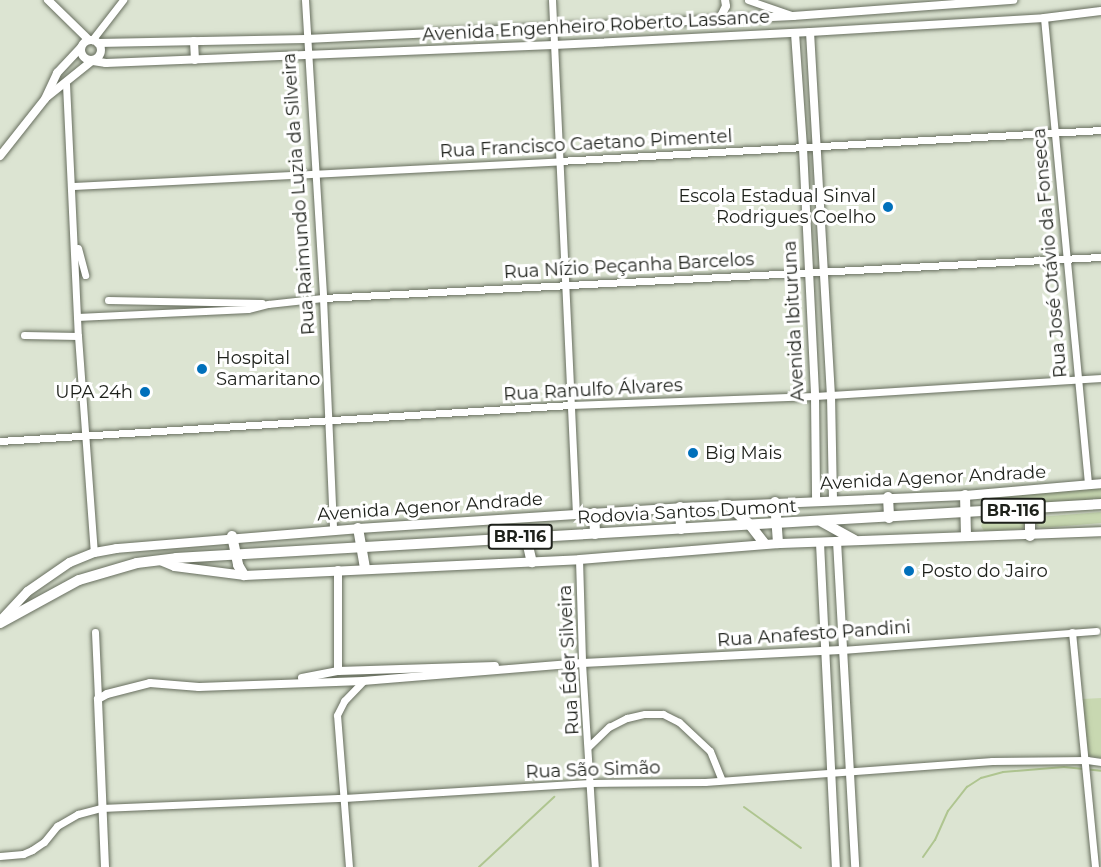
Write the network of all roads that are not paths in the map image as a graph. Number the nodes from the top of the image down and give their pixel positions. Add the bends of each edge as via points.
1 (48, 0) edge
2 (123, 0) edge
3 (305, 0) edge
4 (552, 0) edge
5 (725, 0) edge
6 (748, 0) edge
7 (1013, 0) edge
8 (900, 8) junction
9 (1101, 12) edge
10 (793, 16) junction
11 (720, 18) junction
12 (1044, 18) junction
13 (902, 25) junction
14 (553, 26) junction
15 (810, 32) junction
16 (795, 33) junction
17 (306, 39) junction
18 (93, 41) junction
19 (194, 41) junction
20 (554, 45) junction
21 (81, 47) junction
22 (307, 56) junction
23 (195, 60) junction
24 (92, 61) junction
25 (66, 84) junction
26 (45, 99) junction
27 (1101, 129) edge
28 (1054, 132) junction
29 (817, 147) junction
30 (803, 148) junction
31 (2, 149) edge
32 (559, 162) junction
33 (315, 173) junction
34 (72, 186) junction
35 (74, 228) junction
36 (1101, 257) edge
37 (1065, 261) junction
38 (823, 270) junction
39 (808, 271) junction
40 (86, 275) dead end
41 (565, 286) junction
42 (323, 298) junction
43 (108, 300) dead end
44 (268, 304) junction
45 (77, 318) junction
46 (24, 335) dead end
47 (78, 336) junction
48 (1101, 378) edge
49 (1076, 381) junction
50 (831, 395) junction
51 (814, 396) junction
52 (571, 405) junction
53 (327, 421) junction
54 (86, 435) junction
55 (0, 441) edge
56 (1101, 483) edge
57 (1088, 485) junction
58 (965, 495) junction
59 (888, 497) junction
60 (833, 499) junction
61 (816, 500) junction
62 (775, 502) junction
63 (1101, 504) edge
64 (728, 505) junction
65 (680, 507) junction
66 (1030, 510) junction
67 (594, 513) junction
68 (965, 513) junction
69 (576, 514) junction
70 (889, 518) junction
71 (821, 522) junction
72 (776, 524) junction
73 (750, 525) junction
74 (358, 528) junction
75 (681, 529) junction
76 (333, 530) junction
77 (1101, 531) edge
78 (595, 534) junction
79 (232, 536) junction
80 (966, 536) junction
81 (1030, 536) junction
82 (526, 537) junction
83 (854, 540) junction
84 (837, 541) junction
85 (778, 543) junction
86 (820, 543) junction
87 (765, 544) junction
88 (359, 548) junction
89 (94, 552) junction
90 (236, 553) junction
91 (579, 559) junction
92 (160, 560) junction
93 (532, 562) junction
94 (365, 568) junction
95 (338, 570) junction
96 (244, 575) junction
97 (0, 621) edge
98 (1096, 631) dead end
99 (95, 632) dead end
100 (1072, 632) junction
101 (842, 650) junction
102 (825, 651) junction
103 (582, 663) junction
104 (535, 668) junction
105 (338, 671) junction
106 (363, 681) junction
107 (272, 684) junction
108 (98, 699) junction
109 (589, 746) junction
110 (1087, 759) junction
111 (1101, 762) edge
112 (832, 772) junction
113 (850, 772) junction
114 (722, 780) junction
115 (590, 783) junction
116 (344, 798) junction
117 (101, 808) junction
118 (0, 856) edge
119 (105, 867) edge
120 (349, 867) edge
121 (594, 867) edge
122 (836, 867) edge
123 (855, 867) edge
124 (1095, 867) edge

1 - 18 street
2 - 18 street
3 - 17 street, Rua Raimundo Luzia da Silveira
4 - 14 street
5 - 11 street
6 - 10 street
7 - 8 street, Avenida Engenheiro Roberto Lassance
8 - 10 street, Avenida Engenheiro Roberto Lassance
8 - 13 street
9 - 12 street, Avenida Engenheiro Roberto Lassance
10 - 11 street, Avenida Engenheiro Roberto Lassance
11 - 14 street, Avenida Engenheiro Roberto Lassance
12 - 13 street, Avenida Engenheiro Roberto Lassance
12 - 28 street, Rua José Otávio da Fonseca
13 - 15 street, Avenida Engenheiro Roberto Lassance
14 - 17 street, Avenida Engenheiro Roberto Lassance
14 - 20 street
15 - 16 street, Avenida Engenheiro Roberto Lassance
15 - 29 street, Avenida Ibituruna
16 - 20 street, Avenida Engenheiro Roberto Lassance
16 - 30 street, Avenida Ibituruna
17 - 19 street, Avenida Engenheiro Roberto Lassance
17 - 22 street, Rua Raimundo Luzia da Silveira
18 - 19 street, Avenida Engenheiro Roberto Lassance
18 - 21 street
18 - 24 street via 101,52
19 - 23 street
20 - 22 street, Avenida Engenheiro Roberto Lassance
20 - 32 street
21 - 24 street via 83,57
21 - 26 street via 57,72
22 - 23 street, Avenida Engenheiro Roberto Lassance
22 - 33 street, Rua Raimundo Luzia da Silveira
23 - 24 street, Avenida Engenheiro Roberto Lassance
24 - 25 street
25 - 26 street
25 - 34 street
26 - 31 street
27 - 28 street, Rua Francisco Caetano Pimentel
28 - 29 street, Rua Francisco Caetano Pimentel
28 - 37 street, Rua José Otávio da Fonseca
29 - 30 street, Rua Francisco Caetano Pimentel
29 - 38 street, Avenida Ibituruna
30 - 32 street, Rua Francisco Caetano Pimentel
30 - 39 street, Avenida Ibituruna
32 - 33 street, Rua Francisco Caetano Pimentel
32 - 41 street
33 - 34 street, Rua Francisco Caetano Pimentel
33 - 42 street, Rua Raimundo Luzia da Silveira
34 - 35 street
35 - 40 street
35 - 45 street
36 - 37 street, Rua Nízio Peçanha Barcelos
37 - 38 street, Rua Nízio Peçanha Barcelos
37 - 49 street, Rua José Otávio da Fonseca
38 - 39 street, Rua Nízio Peçanha Barcelos
38 - 50 street, Avenida Ibituruna
39 - 41 street, Rua Nízio Peçanha Barcelos
39 - 51 street, Avenida Ibituruna
41 - 42 street, Rua Nízio Peçanha Barcelos
41 - 52 street
42 - 44 street, Rua Nízio Peçanha Barcelos
42 - 53 street, Rua Raimundo Luzia da Silveira
43 - 44 street, Rua Nízio Peçanha Barcelos
44 - 45 street, Rua Nízio Peçanha Barcelos via 248,309
45 - 47 street
46 - 47 street
47 - 54 street
48 - 49 street, Rua Ranulfo Álvares
49 - 50 street, Rua Ranulfo Álvares
49 - 57 street, Rua José Otávio da Fonseca
50 - 51 street, Rua Ranulfo Álvares
50 - 60 street, Avenida Ibituruna
51 - 52 street, Rua Ranulfo Álvares
51 - 61 street, Avenida Ibituruna
52 - 53 street, Rua Ranulfo Álvares
52 - 69 street
53 - 54 street, Rua Ranulfo Álvares
53 - 76 street, Rua Raimundo Luzia da Silveira
54 - 55 street, Rua Ranulfo Álvares
54 - 89 street
56 - 57 main road, Avenida Agenor Andrade
57 - 58 main road, Avenida Agenor Andrade
58 - 59 main road, Avenida Agenor Andrade
58 - 68 highway
59 - 60 main road, Avenida Agenor Andrade
59 - 70 highway
60 - 61 main road, Avenida Agenor Andrade
61 - 62 main road, Avenida Agenor Andrade
62 - 64 main road, Avenida Agenor Andrade
62 - 72 highway
63 - 66 highway, Rodovia Santos Dumont / BR-116
64 - 65 main road, Avenida Agenor Andrade
64 - 73 highway
65 - 67 main road, Avenida Agenor Andrade
65 - 75 highway
66 - 68 highway, Rodovia Santos Dumont / BR-116
66 - 81 highway
67 - 69 main road, Avenida Agenor Andrade
67 - 78 highway
68 - 70 highway, Rodovia Santos Dumont / BR-116
68 - 80 highway
69 - 74 main road, Avenida Agenor Andrade
70 - 71 highway, Rodovia Santos Dumont / BR-116
71 - 72 highway, Rodovia Santos Dumont / BR-116
71 - 83 highway
72 - 73 highway, Rodovia Santos Dumont / BR-116
72 - 85 highway
73 - 75 highway, Rodovia Santos Dumont / BR-116
73 - 87 highway
74 - 76 main road, Avenida Agenor Andrade
74 - 88 highway
75 - 78 highway, Rodovia Santos Dumont / BR-116
76 - 79 main road, Avenida Agenor Andrade
77 - 81 main road
78 - 82 highway, Rodovia Santos Dumont / BR-116
79 - 89 main road, Avenida Agenor Andrade
79 - 90 highway
80 - 81 main road
80 - 83 main road
82 - 88 highway, Rodovia Santos Dumont / BR-116
82 - 93 highway
83 - 84 main road
84 - 86 main road
84 - 101 street
85 - 86 main road
85 - 87 main road
86 - 102 street
87 - 91 main road
88 - 90 highway, Rodovia Santos Dumont / BR-116
88 - 94 highway
89 - 97 main road, Avenida Agenor Andrade via 69,562 27,591
90 - 92 highway, Rodovia Santos Dumont / BR-116
90 - 96 highway
91 - 93 main road
91 - 103 street, Rua Éder Silveira
92 - 96 main road via 174,566
92 - 97 highway, Rodovia Santos Dumont / BR-116 via 79,580
93 - 94 main road
94 - 95 main road
95 - 96 main road
95 - 105 street
98 - 100 street, Rua Anafesto Pandini
99 - 108 street
100 - 101 street, Rua Anafesto Pandini
100 - 110 street
101 - 102 street, Rua Anafesto Pandini
101 - 113 street
102 - 103 street, Rua Anafesto Pandini
102 - 112 street
103 - 104 street, Rua Anafesto Pandini
103 - 109 street, Rua Éder Silveira
104 - 105 street, Rua Anafesto Pandini via 465,665
104 - 106 street, Rua Anafesto Pandini
105 - 107 street, Rua Anafesto Pandini
106 - 107 street, Rua Anafesto Pandini
106 - 116 street via 344,701 338,715
107 - 108 street, Rua Anafesto Pandini via 199,687 150,683
108 - 117 street
109 - 114 street via 609,727 627,718 663,714 679,722 710,751
109 - 115 street, Rua Éder Silveira
110 - 111 street, Rua São Simão
110 - 113 street, Rua São Simão via 992,761
110 - 124 street
112 - 113 street, Rua São Simão
112 - 114 street, Rua São Simão
112 - 122 street
113 - 123 street
114 - 115 street, Rua São Simão
115 - 116 street, Rua São Simão
115 - 121 street, Rua Éder Silveira
116 - 117 street, Rua São Simão
116 - 120 street
117 - 118 street, Rua São Simão via 78,814 57,826 32,850
117 - 119 street

